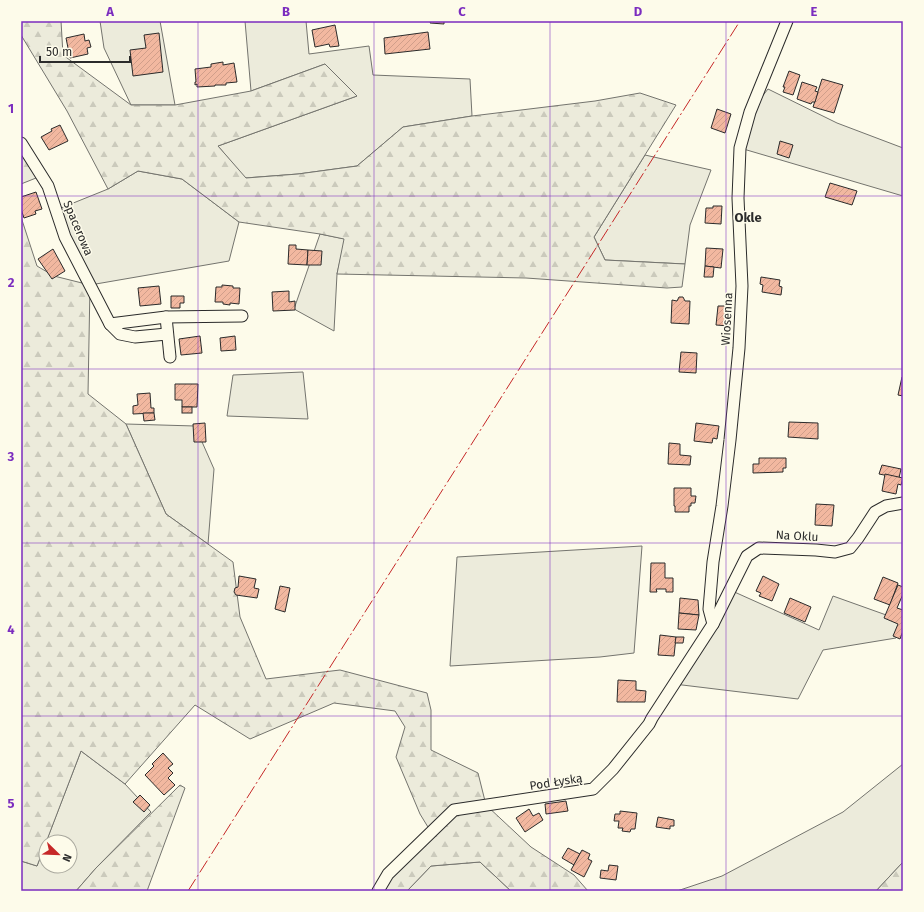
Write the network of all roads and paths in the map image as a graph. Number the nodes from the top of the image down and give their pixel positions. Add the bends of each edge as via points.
1 (787, 21) edge
2 (21, 143) edge
3 (242, 316) dead end
4 (166, 317) junction
5 (110, 324) junction
6 (167, 334) junction
7 (170, 357) dead end
8 (903, 503) edge
9 (713, 624) junction
10 (381, 889) edge

1 - 9 street, Wiosenna via 750,112 740,148 738,198 742,286 739,348 722,506 713,562 709,610
2 - 5 street, Spacerowa via 48,186 65,237
3 - 4 street
4 - 5 street
4 - 6 street
5 - 6 street, Spacerowa via 120,334 135,337
6 - 7 street
8 - 9 street, Na Oklu via 886,506 875,512 850,548 836,552 759,548 747,556
9 - 10 street, Pod Łyską via 649,724 613,769 593,789 454,810 388,874

